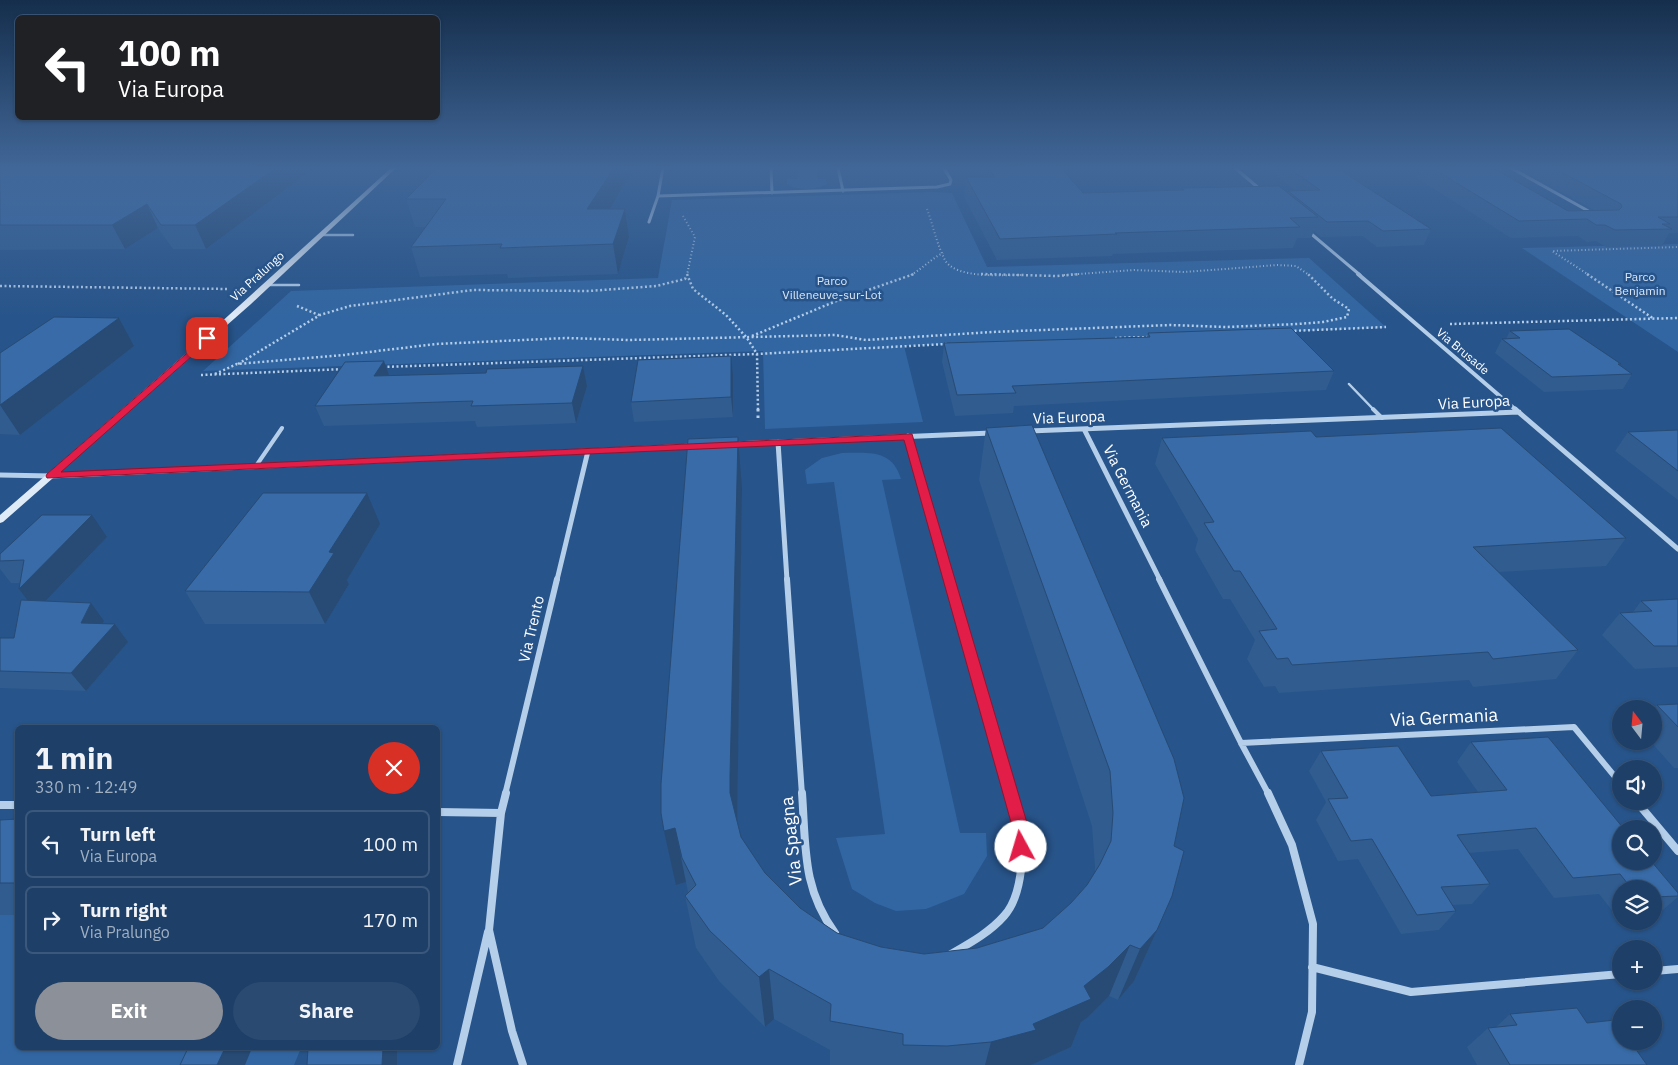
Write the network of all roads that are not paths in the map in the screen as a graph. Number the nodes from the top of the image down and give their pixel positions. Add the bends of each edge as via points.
1 (341, 218) edge
2 (650, 218) edge
3 (649, 222) dead end
4 (1302, 226) edge
5 (323, 235) junction
6 (353, 235) dead end
7 (298, 285) dead end
8 (263, 287) junction
9 (1349, 384) dead end
10 (1519, 412) junction
11 (1382, 418) junction
12 (282, 428) dead end
13 (1084, 429) junction
14 (1025, 431) edge
15 (996, 433) edge
16 (908, 436) junction
17 (778, 442) junction
18 (730, 444) edge
19 (702, 446) edge
20 (588, 451) junction
21 (256, 466) junction
22 (0, 474) edge
23 (51, 476) junction
24 (0, 520) edge
25 (1678, 549) edge
26 (1241, 743) junction
27 (1612, 773) edge
28 (0, 804) edge
29 (15, 805) edge
30 (1644, 810) edge
31 (440, 812) edge
32 (501, 813) junction
33 (1678, 851) edge
34 (488, 930) junction
35 (837, 936) edge
36 (941, 957) edge
37 (1312, 967) junction
38 (1678, 969) edge
39 (1662, 970) edge
40 (1612, 975) edge
41 (457, 1065) edge
42 (523, 1065) edge
43 (1299, 1065) edge

1 - 5 street, Via Pralungo
2 - 3 street
4 - 10 street, Via Brusade
5 - 6 lane
5 - 8 street, Via Pralungo
7 - 8 lane
8 - 23 street, Via Pralungo
9 - 11 lane
10 - 11 street, Via Europa
10 - 25 street, Via Brusade
11 - 13 street, Via Europa
12 - 21 lane
13 - 14 street, Via Europa
13 - 26 street, Via Germania
15 - 16 street
16 - 17 street
16 - 36 street via 1022,833 1020,874 1014,901 980,938
17 - 18 street
17 - 35 street, Via Spagna via 807,868 811,894
19 - 20 street
20 - 21 street
20 - 32 street, Via Trento
21 - 23 street
22 - 23 street
23 - 24 street, Via Pralungo
26 - 27 street, Via Germania via 1574,727
26 - 37 street, Via Germania via 1278,808 1292,845 1313,924
28 - 29 street
30 - 33 street
31 - 32 street
32 - 34 street, Via Trento
34 - 41 street, Via Trento
34 - 42 street, Via Trento
37 - 40 street via 1411,992
37 - 43 street, Via Germania via 1312,1012
38 - 39 street

